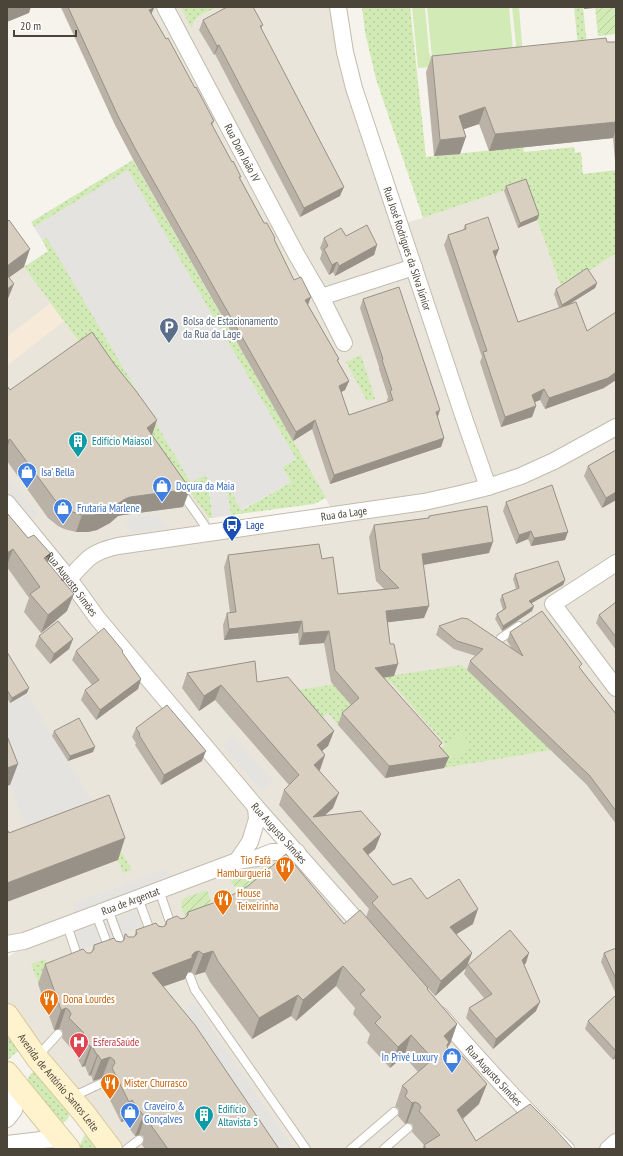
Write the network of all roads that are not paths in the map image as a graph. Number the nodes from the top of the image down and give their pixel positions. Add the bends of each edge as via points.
1 (165, 7) edge
2 (338, 7) edge
3 (414, 267) junction
4 (321, 297) junction
5 (344, 343) dead end
6 (616, 427) edge
7 (177, 486) edge
8 (488, 488) junction
9 (7, 503) edge
10 (210, 533) junction
11 (616, 563) edge
12 (69, 579) junction
13 (527, 621) edge
14 (501, 638) dead end
15 (616, 688) edge
16 (256, 806) junction
17 (297, 852) junction
18 (237, 861) junction
19 (159, 890) junction
20 (138, 898) junction
21 (102, 912) junction
22 (67, 925) junction
23 (175, 934) edge
24 (374, 940) edge
25 (24, 941) junction
26 (154, 942) edge
27 (7, 944) edge
28 (124, 953) edge
29 (7, 955) edge
30 (112, 957) edge
31 (81, 968) edge
32 (190, 977) edge
33 (428, 1001) edge
34 (7, 1015) edge
35 (58, 1034) dead end
36 (37, 1058) junction
37 (12, 1080) edge
38 (102, 1083) dead end
39 (77, 1105) junction
40 (394, 1112) dead end
41 (7, 1119) edge
42 (408, 1128) dead end
43 (139, 1140) dead end
44 (616, 1142) edge
45 (7, 1144) edge
46 (65, 1144) edge
47 (111, 1149) edge
48 (127, 1149) edge
49 (306, 1149) edge
50 (351, 1149) edge
51 (384, 1149) edge
52 (566, 1149) edge
53 (608, 1149) edge

1 - 4 street, Rua Dom João IV
2 - 3 street, Rua José Rodrigues da Silva Júnior via 354,88
3 - 4 street
3 - 8 street, Rua José Rodrigues da Silva Júnior
4 - 5 street, Rua Dom João IV
6 - 8 street, Rua da Lage via 554,461
7 - 10 lane
8 - 10 street, Rua da Lage via 424,502
9 - 12 street, Rua Augusto Simões
10 - 12 street, Rua da Lage via 105,549 89,558
11 - 15 street via 550,606
12 - 16 street, Rua Augusto Simões via 98,618
13 - 14 lane
16 - 17 street, Rua Augusto Simões
16 - 18 street via 257,819 250,842
17 - 18 street, Rua de Argentat via 272,852 257,858
17 - 24 street, Rua Augusto Simões
18 - 19 street, Rua de Argentat
19 - 20 street, Rua de Argentat
19 - 23 lane
20 - 21 street, Rua de Argentat
20 - 26 lane
21 - 22 street, Rua de Argentat
21 - 28 lane
21 - 30 lane
22 - 25 street, Rua de Argentat
22 - 31 lane
25 - 27 street, Rua de Argentat
25 - 29 street, Rua de Argentat
32 - 49 lane via 195,990
33 - 52 street, Rua Augusto Simões via 465,1049
34 - 36 main road, Avenida de António Santos Leite
35 - 36 lane
36 - 37 main road via 22,1064
36 - 39 main road, Avenida de António Santos Leite
37 - 41 street via 14,1110
37 - 46 main road
38 - 39 lane
39 - 46 main road via 79,1125
39 - 47 main road, Avenida de António Santos Leite
40 - 50 lane
42 - 51 lane
43 - 48 lane
44 - 53 street
45 - 46 street

